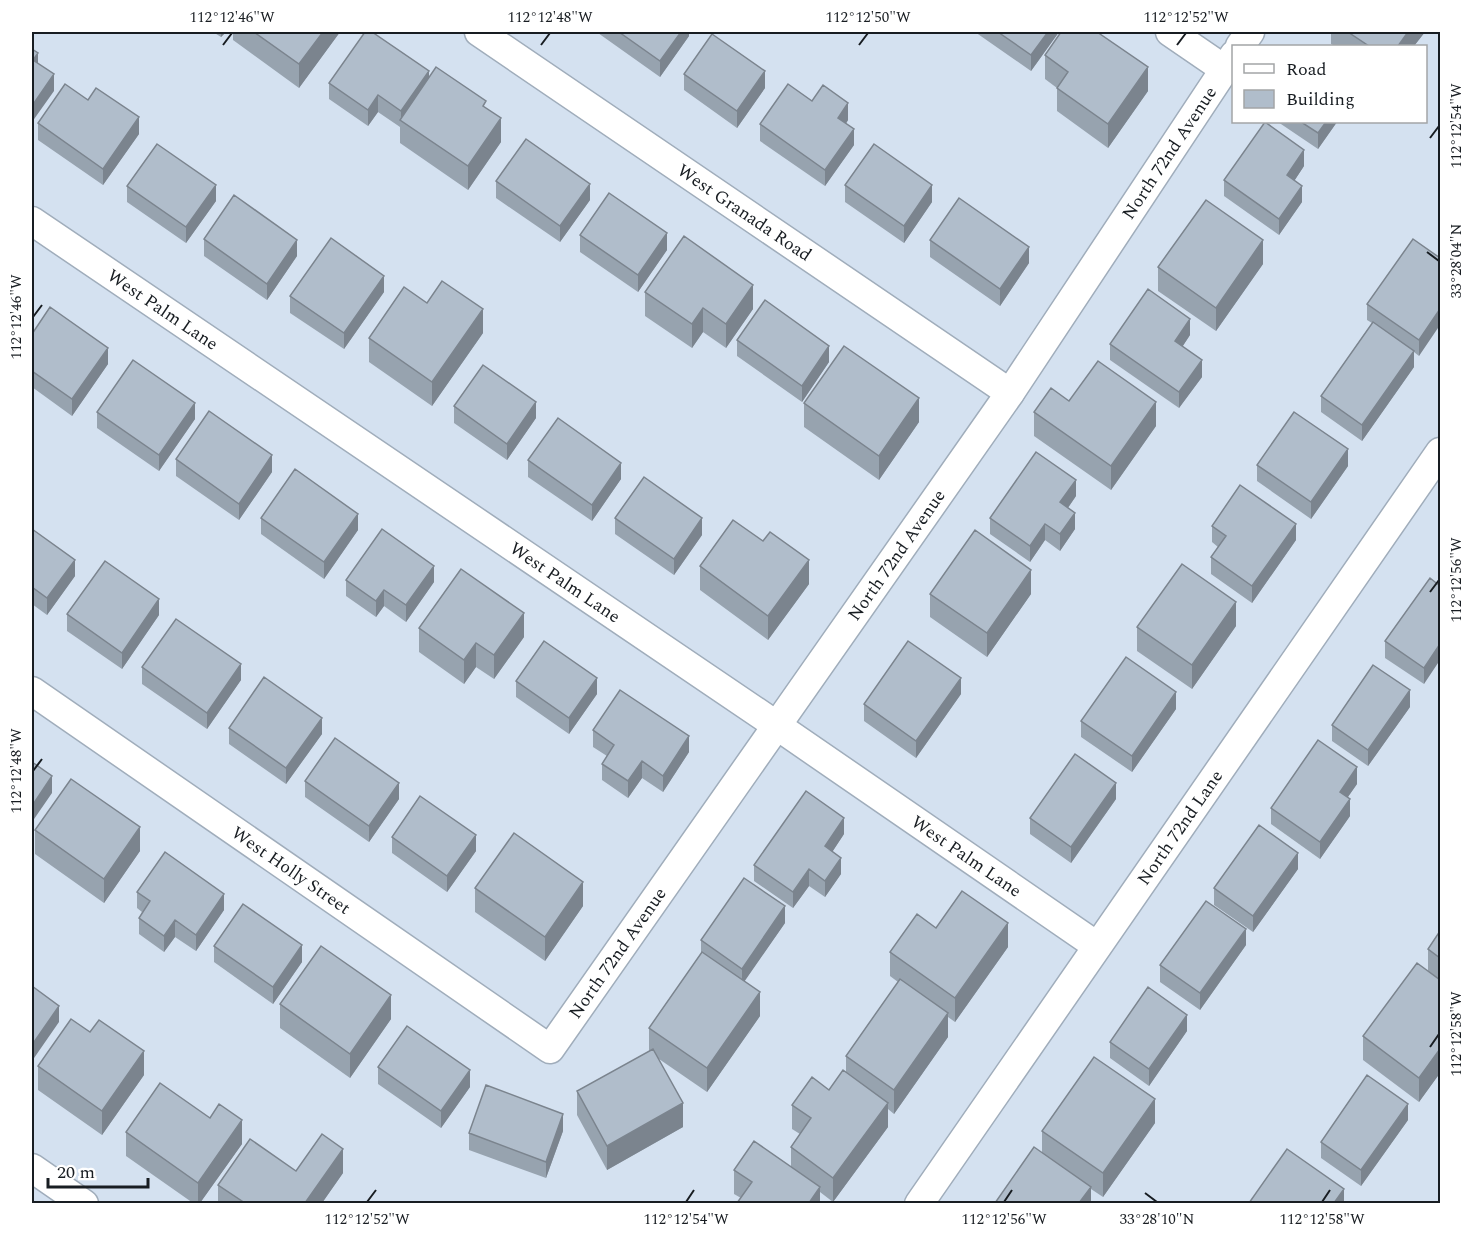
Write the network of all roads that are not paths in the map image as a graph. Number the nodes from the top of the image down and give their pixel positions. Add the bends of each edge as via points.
1 (479, 32) edge
2 (1170, 32) edge
3 (1250, 32) edge
4 (1241, 45) edge
5 (1232, 57) edge
6 (32, 221) edge
7 (1010, 393) junction
8 (1440, 452) edge
9 (32, 691) edge
10 (776, 725) junction
11 (1097, 946) junction
12 (550, 1049) joint
13 (32, 1168) edge
14 (84, 1203) edge
15 (919, 1203) edge

1 - 7 street, West Granada Road
2 - 5 street
3 - 4 street, North 72nd Avenue
5 - 7 street, North 72nd Avenue
6 - 10 street, West Palm Lane
7 - 10 street, North 72nd Avenue
8 - 11 street, North 72nd Lane
9 - 12 street, West Holly Street
10 - 11 street, West Palm Lane
10 - 12 street, North 72nd Avenue
11 - 15 street, North 72nd Lane
13 - 14 street

